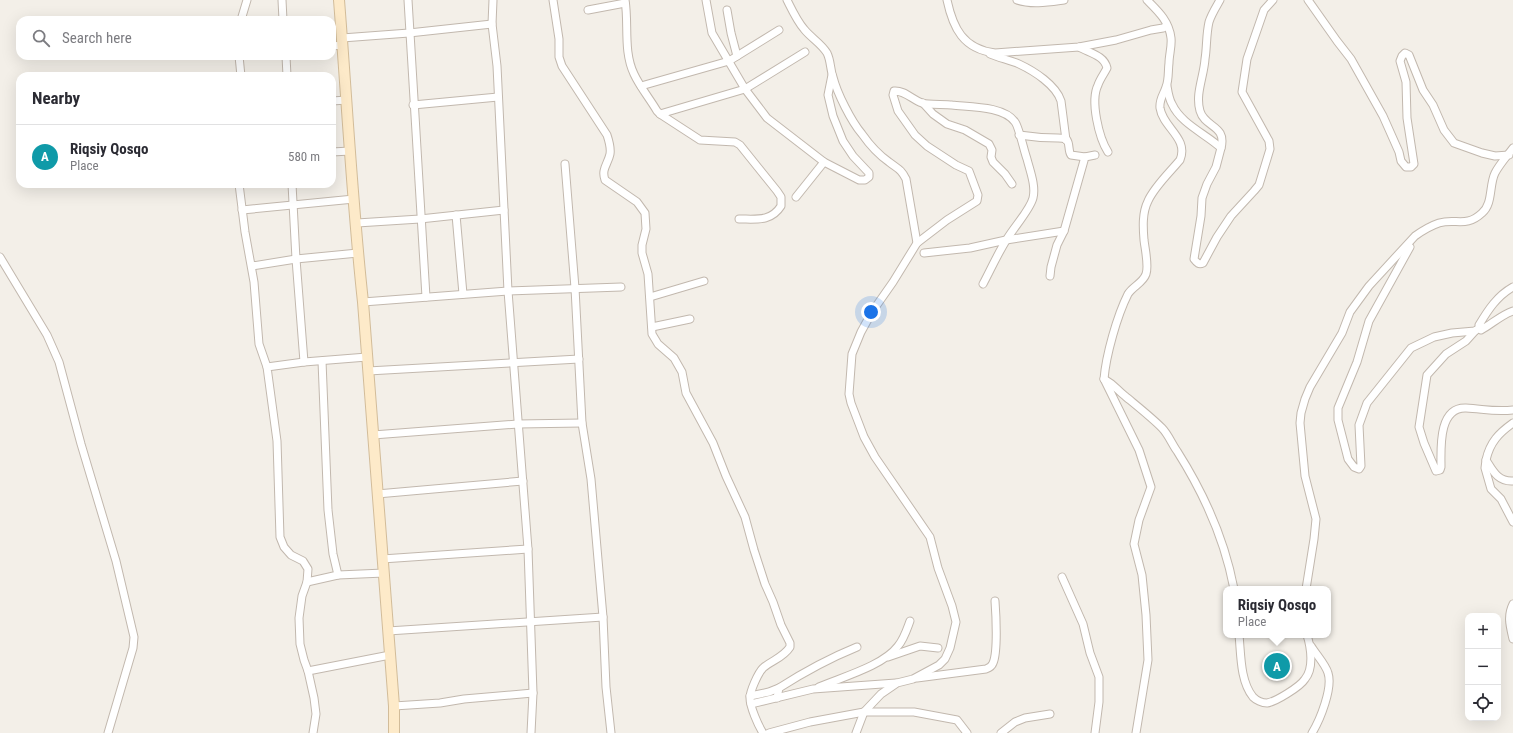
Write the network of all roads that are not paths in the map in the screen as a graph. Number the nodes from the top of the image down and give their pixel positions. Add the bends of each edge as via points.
1 (247, 0) edge
2 (282, 0) edge
3 (339, 0) edge
4 (408, 0) edge
5 (493, 0) edge
6 (553, 0) edge
7 (706, 0) edge
8 (787, 0) edge
9 (947, 0) edge
10 (1017, 0) edge
11 (1064, 0) edge
12 (1147, 0) edge
13 (1220, 0) edge
14 (1273, 0) edge
15 (1308, 0) edge
16 (625, 2) edge
17 (588, 10) dead end
18 (727, 10) dead end
19 (242, 16) edge
20 (283, 16) edge
21 (492, 24) junction
22 (1167, 26) junction
23 (779, 30) dead end
24 (409, 33) junction
25 (342, 42) junction
26 (336, 44) edge
27 (1079, 47) junction
28 (984, 51) junction
29 (805, 52) dead end
30 (737, 56) junction
31 (239, 60) edge
32 (286, 60) edge
33 (729, 61) junction
34 (241, 72) edge
35 (287, 72) edge
36 (832, 75) junction
37 (641, 86) junction
38 (1166, 86) junction
39 (745, 89) junction
40 (498, 97) junction
41 (347, 100) junction
42 (336, 101) edge
43 (923, 103) junction
44 (413, 105) junction
45 (660, 114) junction
46 (1019, 135) junction
47 (1066, 140) junction
48 (1221, 148) junction
49 (1513, 148) edge
50 (350, 151) junction
51 (336, 152) edge
52 (1108, 152) dead end
53 (1510, 154) edge
54 (1095, 155) dead end
55 (1085, 157) junction
56 (824, 162) junction
57 (566, 164) dead end
58 (1012, 184) dead end
59 (239, 188) edge
60 (292, 188) edge
61 (796, 197) dead end
62 (354, 199) junction
63 (293, 204) junction
64 (242, 210) junction
65 (504, 210) junction
66 (456, 215) junction
67 (420, 219) junction
68 (739, 219) dead end
69 (357, 223) junction
70 (1064, 232) junction
71 (1418, 234) junction
72 (1006, 240) junction
73 (917, 243) junction
74 (924, 253) dead end
75 (358, 254) junction
76 (0, 257) edge
77 (296, 259) junction
78 (252, 266) junction
79 (1050, 276) dead end
80 (704, 281) dead end
81 (983, 284) dead end
82 (621, 287) dead end
83 (1513, 287) edge
84 (575, 288) junction
85 (508, 291) junction
86 (463, 294) junction
87 (426, 297) junction
88 (650, 297) junction
89 (364, 302) junction
90 (1513, 311) edge
91 (690, 319) dead end
92 (652, 327) junction
93 (1477, 330) junction
94 (367, 357) junction
95 (579, 359) junction
96 (322, 360) junction
97 (304, 362) junction
98 (513, 363) junction
99 (267, 367) junction
100 (368, 371) junction
101 (1104, 379) junction
102 (1513, 410) edge
103 (582, 423) junction
104 (1513, 423) edge
105 (518, 424) junction
106 (373, 435) junction
107 (1486, 460) junction
108 (523, 481) junction
109 (1513, 482) edge
110 (377, 494) junction
111 (1513, 522) edge
112 (528, 549) junction
113 (382, 558) junction
114 (384, 573) junction
115 (338, 575) junction
116 (1062, 577) dead end
117 (307, 582) junction
118 (1233, 586) edge
119 (1306, 586) edge
120 (995, 601) dead end
121 (1513, 604) edge
122 (603, 617) junction
123 (910, 620) dead end
124 (530, 621) junction
125 (388, 631) junction
126 (1239, 638) edge
127 (1308, 638) edge
128 (1513, 639) edge
129 (1310, 645) junction
130 (857, 647) dead end
131 (938, 648) dead end
132 (390, 655) junction
133 (886, 658) junction
134 (308, 671) junction
135 (913, 678) junction
136 (897, 683) junction
137 (779, 688) junction
138 (813, 690) junction
139 (533, 693) junction
140 (778, 698) junction
141 (751, 700) junction
142 (394, 706) junction
143 (864, 712) junction
144 (1050, 714) dead end
145 (108, 733) edge
146 (313, 733) edge
147 (394, 733) edge
148 (531, 733) edge
149 (611, 733) edge
150 (763, 733) edge
151 (769, 733) edge
152 (856, 733) edge
153 (968, 733) edge
154 (1001, 733) edge
155 (1095, 733) edge
156 (1136, 733) edge
157 (1312, 733) edge

1 - 19 street
2 - 20 street
3 - 25 street
4 - 24 street
5 - 21 street
6 - 88 street via 562,66 607,135 610,156 603,171 605,180 637,202 645,213 646,229 642,253 648,274
7 - 33 street via 712,33
8 - 36 street via 804,30 826,52
9 - 28 street via 950,15 958,31 969,43
10 - 11 street via 1041,3
12 - 22 street via 1165,19
13 - 48 street via 1210,22 1198,103 1200,112 1208,123 1222,136
14 - 48 street via 1264,10 1247,59 1242,92 1269,141 1270,149 1259,185 1231,216 1204,263 1201,264 1194,259 1202,198 1216,167
15 - 53 street via 1351,59 1383,116 1401,161 1406,167 1414,164 1407,118 1406,82 1400,61 1405,53 1409,55 1444,130 1454,143 1495,156
16 - 17 street
16 - 37 street via 629,59 633,74
18 - 30 street
21 - 24 street
21 - 40 street
22 - 27 street
22 - 38 street via 1171,38
23 - 30 street
24 - 25 street
24 - 44 street
25 - 26 street
25 - 41 street
27 - 28 street via 995,53
27 - 52 street via 1106,64 1107,68 1097,85 1095,105 1103,144
28 - 47 street via 1019,64 1052,85 1059,95
29 - 39 street
30 - 33 street
31 - 34 street
32 - 35 street
33 - 37 street
33 - 39 street
36 - 56 street via 828,95 843,141 870,175 862,180
36 - 73 street via 861,134 890,163 899,168 906,179
37 - 45 street
38 - 48 street via 1172,104 1180,116
38 - 101 street via 1160,99 1160,108 1183,148 1182,154 1148,201 1143,231 1147,273 1129,292 1122,307 1105,362
39 - 45 street
39 - 56 street via 767,118
40 - 44 street
40 - 65 street
41 - 42 street
41 - 50 street
43 - 46 street via 950,104 1002,113 1014,121
43 - 58 street via 947,124 965,130 989,144 993,162
43 - 73 street via 898,91 892,95 901,117 920,140 969,171 978,198
44 - 67 street
45 - 68 street via 700,140 735,142 740,145 775,186 781,198 781,206 777,213 764,219
46 - 47 street
46 - 72 street via 1030,170 1033,197
47 - 55 street via 1071,155
49 - 53 street
50 - 51 street
50 - 62 street
53 - 71 street via 1495,172 1488,205 1484,212 1465,222 1439,223
54 - 55 street
55 - 70 street
56 - 61 street
57 - 84 street
59 - 64 street
60 - 63 street
62 - 63 street
62 - 69 street
63 - 64 street
63 - 77 street
64 - 78 street
65 - 66 street
65 - 85 street
66 - 67 street
66 - 86 street
67 - 69 street
67 - 87 street
69 - 75 street
70 - 72 street
70 - 79 street via 1057,245
71 - 93 street via 1369,321 1357,362 1338,408 1338,420 1348,459 1354,467 1359,469 1361,466 1359,425 1367,403 1411,348 1434,337
71 - 119 street via 1369,286 1350,312 1342,333 1305,399 1300,423 1305,476 1316,519
72 - 74 street via 970,248
72 - 81 street
73 - 135 street via 861,332 852,354 849,394 854,412 875,457 930,537 956,622 945,659
75 - 77 street
75 - 89 street
76 - 145 street via 47,335 58,362 116,561 134,637
77 - 78 street
77 - 97 street
78 - 99 street via 259,344
80 - 88 street
82 - 84 street
83 - 93 street via 1494,302
84 - 85 street
84 - 95 street
85 - 86 street
85 - 98 street
86 - 87 street
87 - 89 street
88 - 92 street
89 - 94 street
90 - 93 street
91 - 92 street
92 - 141 street via 654,340 674,358 682,372 686,393 713,443 745,517 765,584 790,643 790,648 785,654 764,667 757,676
93 - 102 street via 1446,354 1427,375 1418,426 1436,471 1441,467 1442,431 1453,413 1466,408 1486,411
94 - 96 street
94 - 100 street
95 - 98 street
95 - 103 street
96 - 97 street
96 - 115 street via 328,510 332,554
97 - 99 street
98 - 100 street
98 - 105 street
99 - 117 street via 278,441 280,537 291,555 307,566
100 - 106 street
101 - 118 street via 1163,429 1188,469 1223,546
101 - 156 street via 1139,450 1151,487 1134,544 1142,576 1148,660
103 - 105 street
103 - 122 street via 591,480
104 - 107 street via 1499,434 1488,451
105 - 106 street
105 - 108 street
106 - 110 street
107 - 109 street via 1501,480
107 - 111 street via 1485,468 1491,489 1502,499
108 - 110 street
108 - 112 street
110 - 113 street
112 - 113 street
112 - 124 street
113 - 114 street
114 - 115 street
114 - 125 street
115 - 117 street
116 - 155 street via 1083,624 1099,677
117 - 134 street via 302,596 300,644
120 - 135 street via 995,657 991,666 986,669
121 - 128 street via 1509,621
122 - 124 street
122 - 149 street
123 - 133 street via 898,646
124 - 125 street
124 - 139 street
125 - 132 street
126 - 129 street via 1242,664 1249,690 1254,698 1264,703 1278,699 1305,680 1310,668
127 - 129 street
129 - 157 street via 1328,672 1330,681 1318,723
130 - 137 street
131 - 133 street via 920,646
132 - 134 street
132 - 142 street
133 - 138 street
134 - 146 street via 316,714
135 - 136 street
136 - 138 street
136 - 143 street via 881,694
137 - 140 street
137 - 141 street
138 - 140 street
139 - 142 street
139 - 148 street
140 - 141 street
141 - 150 street
142 - 147 street
143 - 151 street
143 - 152 street
143 - 153 street via 914,712 957,720
144 - 154 street via 1025,718

